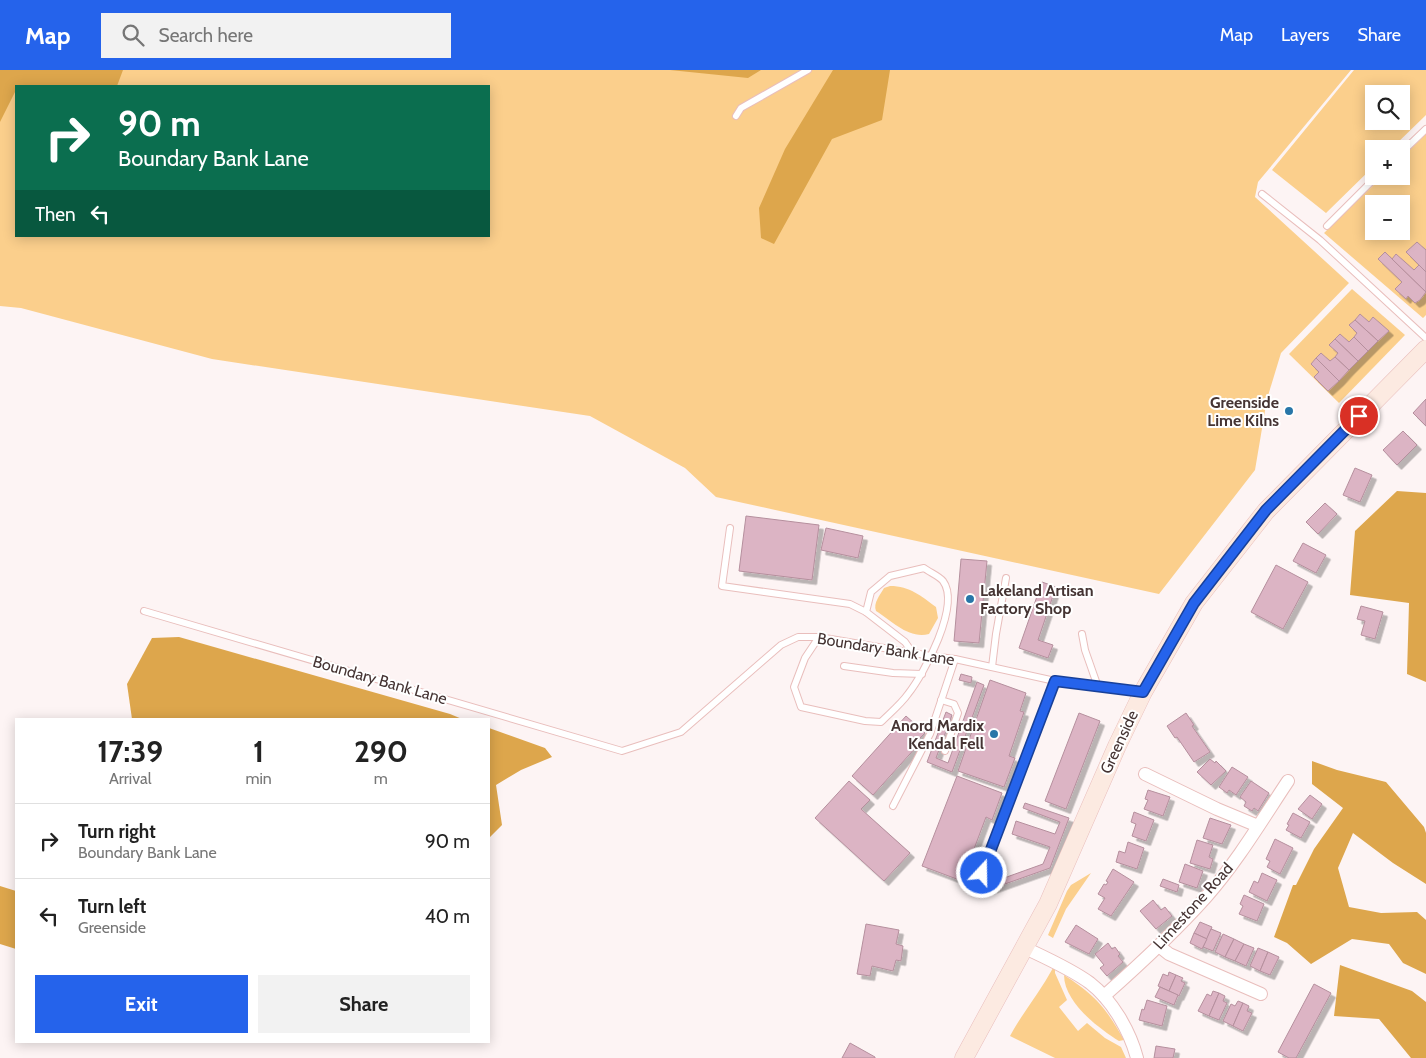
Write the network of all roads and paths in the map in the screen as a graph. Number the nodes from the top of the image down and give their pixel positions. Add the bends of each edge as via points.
1 (808, 70) edge
2 (736, 116) dead end
3 (1426, 128) edge
4 (1410, 144) edge
5 (1368, 185) edge
6 (1262, 194) dead end
7 (1327, 226) dead end
8 (1426, 338) edge
9 (1426, 349) edge
10 (730, 528) dead end
11 (1006, 578) dead end
12 (144, 611) dead end
13 (866, 612) junction
14 (1082, 634) dead end
15 (820, 637) junction
16 (912, 652) junction
17 (931, 656) junction
18 (955, 659) junction
19 (844, 666) dead end
20 (992, 667) junction
21 (922, 674) junction
22 (1055, 681) junction
23 (1098, 687) junction
24 (1143, 692) junction
25 (940, 700) junction
26 (945, 752) dead end
27 (1146, 774) dead end
28 (1288, 781) dead end
29 (893, 806) dead end
30 (1258, 826) junction
31 (982, 873) dead end
32 (1159, 946) junction
33 (1025, 948) junction
34 (1261, 994) dead end
35 (1104, 996) junction
36 (964, 1058) edge
37 (1137, 1058) edge

1 - 2 lane via 741,108
3 - 4 lane
5 - 7 lane
6 - 8 lane via 1320,240
9 - 24 street, Greenside via 1266,510 1194,603
10 - 13 lane via 722,586 850,604
11 - 20 lane
12 - 15 lane, Boundary Bank Lane via 622,751 681,732 781,645 798,637
13 - 16 lane via 905,642
13 - 17 lane via 871,592 890,576 924,568 943,582 949,602
14 - 23 lane
15 - 16 lane, Boundary Bank Lane
15 - 21 lane via 805,658 794,687 801,707 881,722 908,695
16 - 17 lane, Boundary Bank Lane
17 - 18 lane, Boundary Bank Lane
17 - 21 lane
18 - 20 lane, Boundary Bank Lane
18 - 25 lane
19 - 21 lane
20 - 22 lane, Boundary Bank Lane
22 - 23 lane, Boundary Bank Lane
22 - 31 lane
23 - 24 lane, Boundary Bank Lane
24 - 33 street, Greenside
25 - 26 lane via 954,704 958,713
25 - 29 lane via 930,734
27 - 30 street
28 - 30 street, Limestone Road
30 - 32 street, Limestone Road via 1207,896
32 - 34 street via 1168,954
32 - 35 street, Limestone Road
33 - 35 street via 1090,983
33 - 36 street, Greenside
35 - 37 street via 1127,1033

